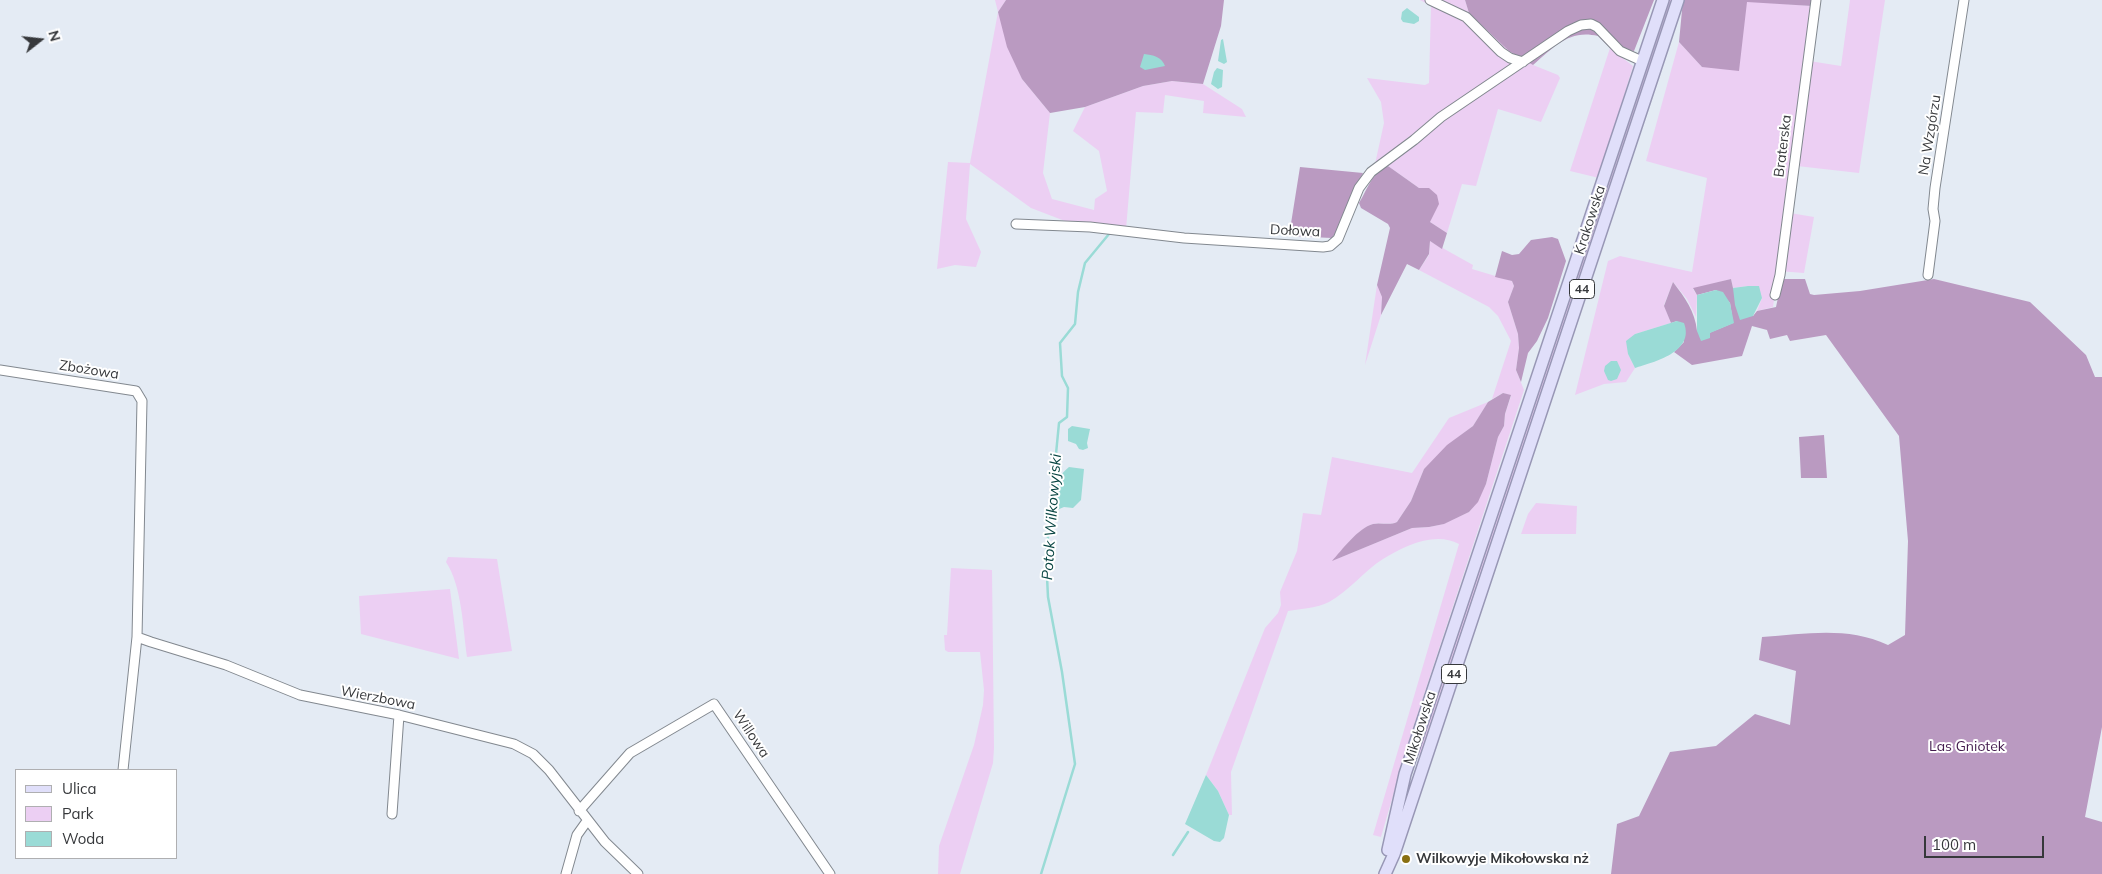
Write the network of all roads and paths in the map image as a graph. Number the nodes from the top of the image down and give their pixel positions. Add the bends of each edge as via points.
1 (1430, 0) edge
2 (1662, 0) edge
3 (1678, 0) edge
4 (1816, 0) edge
5 (1964, 0) edge
6 (1642, 61) junction
7 (1522, 62) junction
8 (1016, 224) dead end
9 (1928, 275) dead end
10 (1775, 295) dead end
11 (0, 370) edge
12 (1485, 534) joint
13 (1500, 535) joint
14 (137, 636) junction
15 (400, 715) junction
16 (123, 769) edge
17 (579, 811) junction
18 (392, 814) dead end
19 (587, 822) junction
20 (566, 874) edge
21 (638, 874) edge
22 (830, 874) edge
23 (1384, 874) edge

1 - 7 street via 1466,17 1501,52
2 - 6 main road, Krakowska / 44
3 - 13 main road, Krakowska / 44
4 - 10 street, Braterska
5 - 9 street, Na Wzgórzu via 1935,188 1935,221
6 - 7 street, Dołowa via 1620,51 1598,27 1591,24 1568,31
6 - 12 main road, Krakowska / 44
7 - 8 street, Dołowa via 1441,117 1371,172 1359,188 1338,239 1330,246
11 - 14 street, Zbożowa via 136,391 142,401
12 - 23 main road, Mikołowska / 44 via 1406,774
13 - 23 main road, Mikołowska / 44 via 1394,854
14 - 15 street, Wierzbowa via 226,665 300,695
14 - 16 street
15 - 17 street, Wierzbowa via 514,744 533,754
15 - 18 street
17 - 19 street, Wierzbowa
17 - 22 street, Willowa via 630,753 714,704
19 - 20 street via 577,835
19 - 21 street, Wierzbowa

